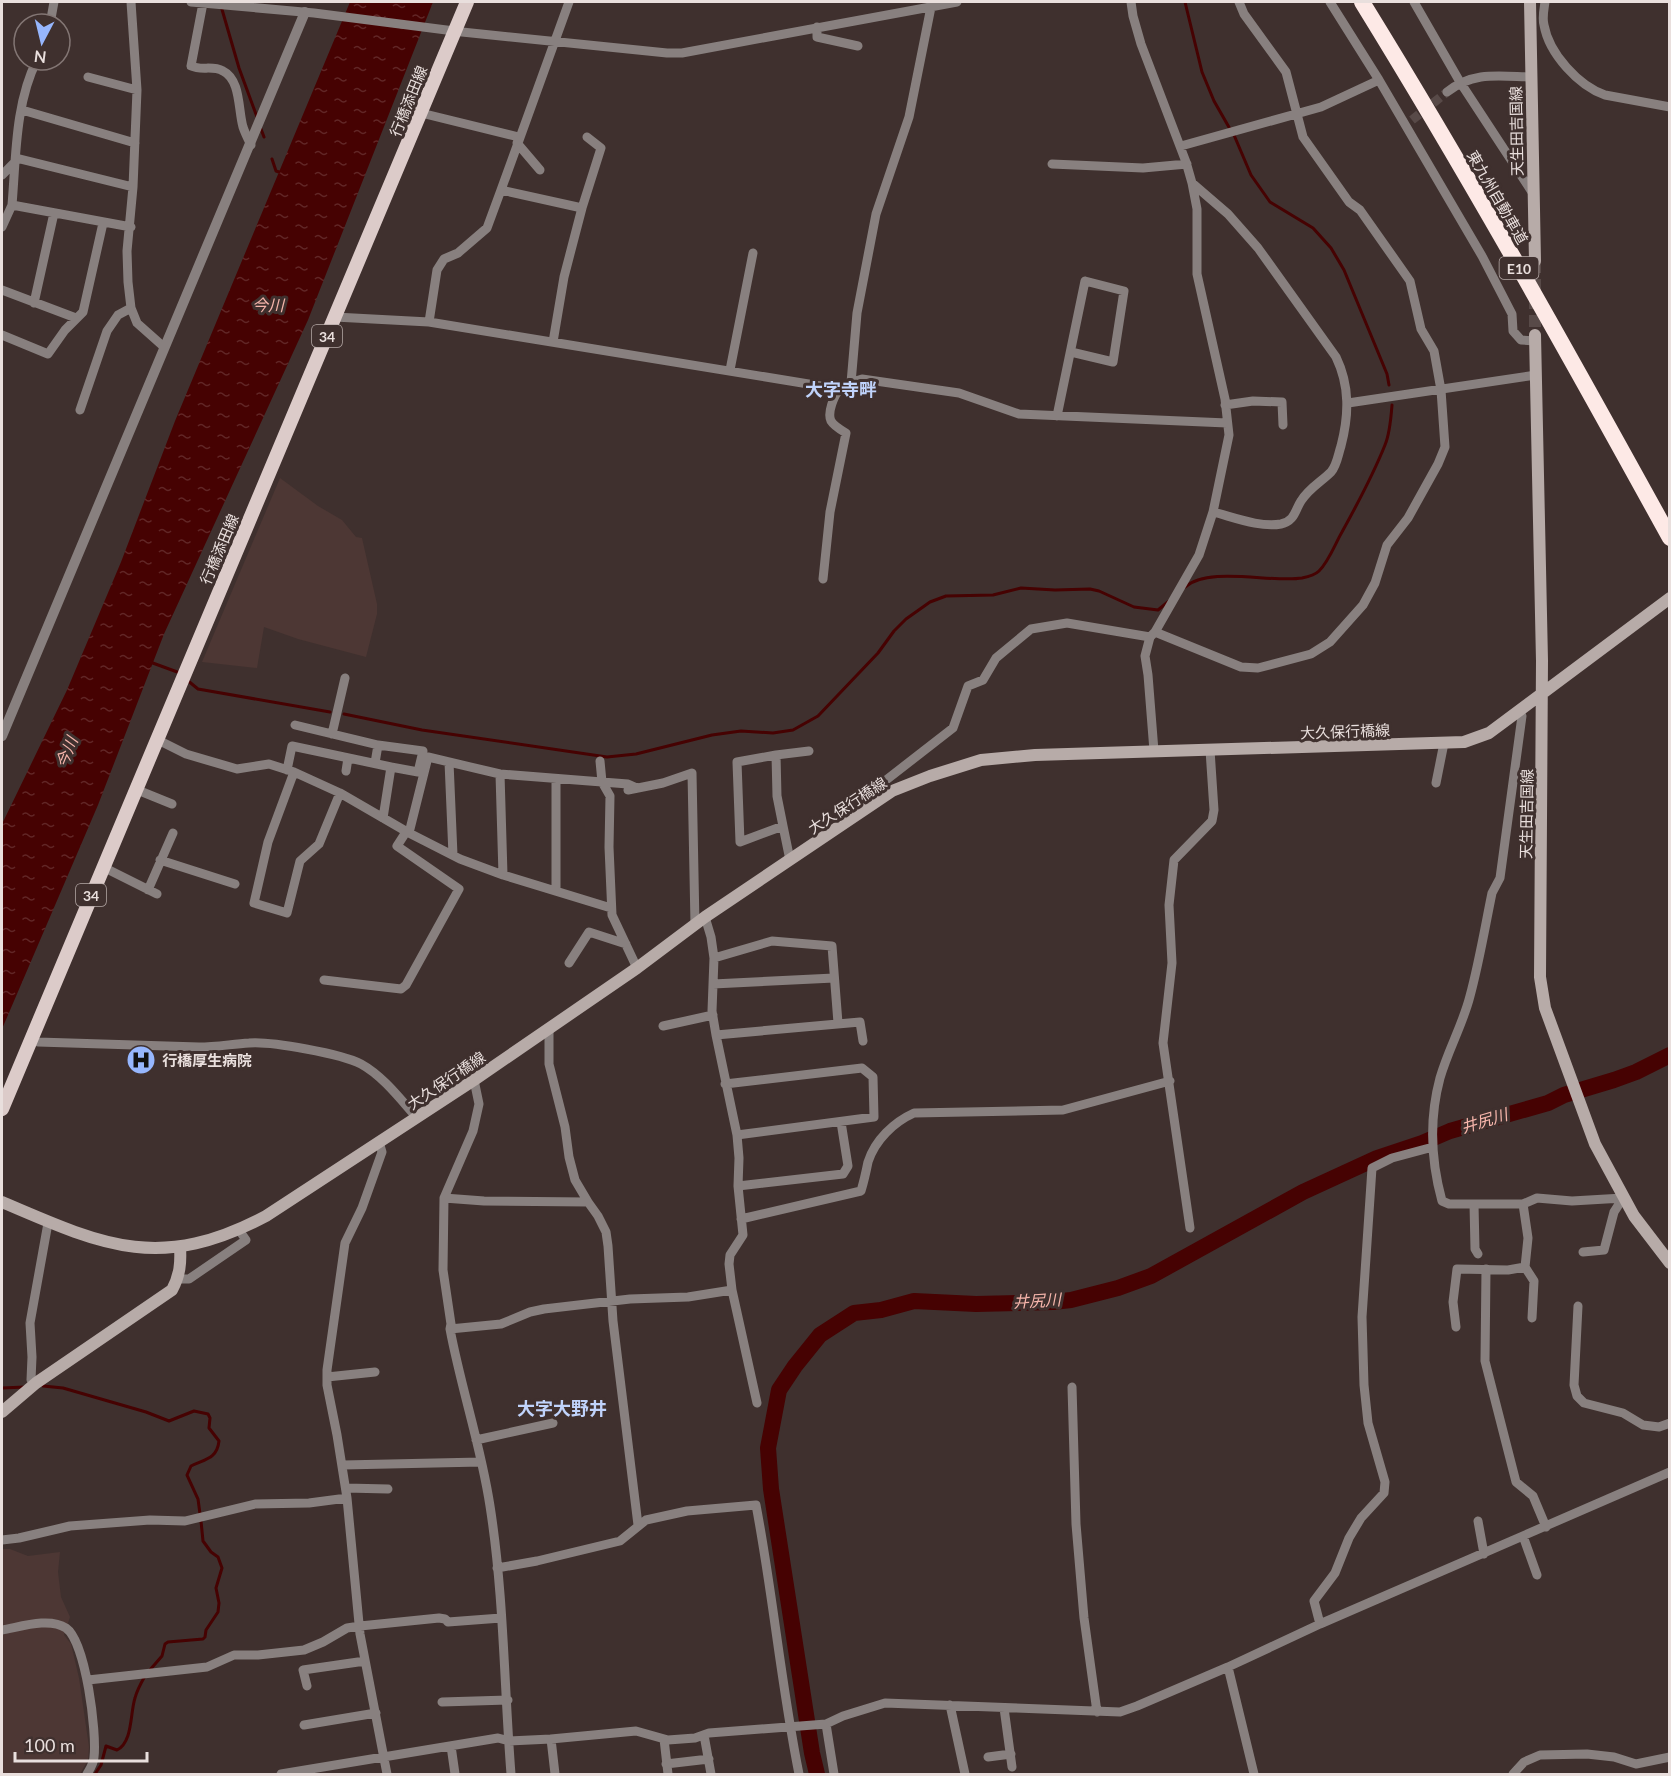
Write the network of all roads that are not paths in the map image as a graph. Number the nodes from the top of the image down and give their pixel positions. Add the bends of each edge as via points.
1 (131, 2) edge
2 (191, 2) edge
3 (467, 2) edge
4 (569, 2) edge
5 (957, 2) edge
6 (1131, 2) edge
7 (1239, 2) edge
8 (1330, 2) edge
9 (1414, 2) edge
10 (1545, 2) edge
11 (203, 3) edge
12 (1364, 3) edge
13 (228, 4) edge
14 (932, 4) edge
15 (1530, 6) edge
16 (310, 9) edge
17 (1544, 12) junction
18 (817, 27) junction
19 (452, 29) junction
20 (555, 42) junction
21 (858, 46) dead end
22 (31, 72) edge
23 (88, 77) dead end
24 (1530, 77) junction
25 (1379, 80) junction
26 (1460, 82) junction
27 (137, 90) junction
28 (1447, 92) tunnel mouth
29 (1670, 106) edge
30 (22, 110) junction
31 (421, 113) junction
32 (1296, 114) junction
33 (587, 137) dead end
34 (518, 140) junction
35 (135, 143) junction
36 (252, 143) junction
37 (1181, 146) junction
38 (15, 160) junction
39 (1052, 164) dead end
40 (1187, 164) junction
41 (540, 170) dead end
42 (2, 175) edge
43 (1192, 183) junction
44 (134, 187) junction
45 (501, 190) junction
46 (1532, 192) junction
47 (12, 205) junction
48 (582, 208) junction
49 (54, 213) junction
50 (103, 223) junction
51 (2, 227) edge
52 (131, 227) junction
53 (753, 253) dead end
54 (1535, 261) tunnel mouth
55 (2, 290) edge
56 (34, 303) junction
57 (130, 308) junction
58 (335, 317) junction
59 (76, 318) junction
60 (429, 322) junction
61 (2, 335) edge
62 (1535, 338) joint
63 (553, 342) junction
64 (164, 347) junction
65 (1071, 351) junction
66 (730, 370) junction
67 (1536, 375) junction
68 (850, 383) junction
69 (839, 389) junction
70 (1441, 390) junction
71 (1348, 403) junction
72 (1225, 405) junction
73 (80, 410) dead end
74 (1057, 416) junction
75 (1227, 423) junction
76 (1283, 425) dead end
77 (1213, 513) junction
78 (1670, 538) edge
79 (823, 579) dead end
80 (1670, 598) edge
81 (1153, 634) junction
82 (345, 678) dead end
83 (1542, 694) junction
84 (1518, 710) junction
85 (295, 725) dead end
86 (333, 734) junction
87 (2, 736) edge
88 (156, 739) junction
89 (1444, 743) junction
90 (378, 745) junction
91 (1209, 750) junction
92 (809, 751) dead end
93 (1154, 751) junction
94 (330, 754) junction
95 (776, 755) junction
96 (348, 758) junction
97 (600, 761) dead end
98 (449, 762) junction
99 (375, 763) junction
100 (391, 767) junction
101 (290, 771) junction
102 (346, 771) dead end
103 (500, 774) junction
104 (556, 778) junction
105 (602, 782) junction
106 (1436, 783) dead end
107 (135, 789) junction
108 (340, 793) junction
109 (172, 804) dead end
110 (870, 806) junction
111 (382, 818) junction
112 (783, 826) junction
113 (173, 832) dead end
114 (408, 832) junction
115 (453, 855) junction
116 (160, 860) junction
117 (790, 860) junction
118 (103, 867) junction
119 (503, 875) junction
120 (235, 884) dead end
121 (556, 891) junction
122 (611, 908) junction
123 (700, 921) junction
124 (626, 944) junction
125 (714, 958) junction
126 (569, 963) dead end
127 (637, 968) junction
128 (834, 978) junction
129 (324, 980) dead end
130 (713, 984) junction
131 (713, 1015) junction
132 (838, 1023) junction
133 (663, 1026) dead end
134 (549, 1028) junction
135 (716, 1035) junction
136 (31, 1040) junction
137 (863, 1041) dead end
138 (474, 1080) junction
139 (1170, 1081) junction
140 (725, 1084) junction
141 (2, 1109) edge
142 (417, 1118) junction
143 (840, 1122) junction
144 (736, 1136) junction
145 (379, 1142) junction
146 (1433, 1146) junction
147 (738, 1186) junction
148 (444, 1198) junction
149 (1623, 1198) junction
150 (2, 1202) edge
151 (588, 1202) junction
152 (1474, 1204) junction
153 (1523, 1204) junction
154 (741, 1218) junction
155 (48, 1222) junction
156 (1190, 1228) dead end
157 (239, 1230) junction
158 (180, 1247) junction
159 (1583, 1252) dead end
160 (1478, 1254) dead end
161 (1670, 1263) edge
162 (1525, 1267) junction
163 (1486, 1269) junction
164 (178, 1279) junction
165 (732, 1290) junction
166 (610, 1301) junction
167 (1578, 1306) dead end
168 (1532, 1318) dead end
169 (1456, 1327) dead end
170 (450, 1329) junction
171 (375, 1372) dead end
172 (327, 1377) junction
173 (36, 1383) junction
174 (1072, 1387) dead end
175 (757, 1403) dead end
176 (2, 1412) edge
177 (1670, 1423) edge
178 (553, 1424) dead end
179 (476, 1440) junction
180 (481, 1462) junction
181 (343, 1465) junction
182 (1670, 1472) edge
183 (388, 1489) dead end
184 (346, 1493) junction
185 (1478, 1521) dead end
186 (638, 1525) junction
187 (1545, 1527) junction
188 (1523, 1536) junction
189 (2, 1540) edge
190 (1484, 1554) junction
191 (497, 1568) junction
192 (1537, 1575) dead end
193 (501, 1618) junction
194 (1320, 1624) junction
195 (360, 1626) junction
196 (2, 1630) edge
197 (365, 1660) junction
198 (1228, 1667) junction
199 (88, 1680) junction
200 (307, 1686) dead end
201 (508, 1700) junction
202 (442, 1702) dead end
203 (950, 1705) junction
204 (1004, 1708) junction
205 (1097, 1712) junction
206 (376, 1713) junction
207 (304, 1725) dead end
208 (823, 1725) junction
209 (792, 1727) junction
210 (704, 1735) junction
211 (551, 1739) junction
212 (663, 1739) junction
213 (508, 1741) junction
214 (451, 1746) junction
215 (1011, 1755) junction
216 (384, 1757) junction
217 (988, 1757) dead end
218 (1670, 1757) edge
219 (709, 1759) junction
220 (666, 1764) junction
221 (1012, 1767) dead end
222 (325, 1771) edge
223 (87, 1774) edge
224 (281, 1774) edge
225 (387, 1774) edge
226 (455, 1774) edge
227 (512, 1774) edge
228 (555, 1774) edge
229 (668, 1774) edge
230 (711, 1774) edge
231 (799, 1774) edge
232 (834, 1774) edge
233 (965, 1774) edge
234 (1254, 1774) edge
235 (1513, 1774) edge

1 - 27 street
2 - 11 street
3 - 19 main road, 行橋添田線 / 34
4 - 20 street
5 - 14 street
6 - 37 street via 1141,44
7 - 32 street via 1286,72
8 - 25 street
9 - 26 street
10 - 17 street
11 - 13 street
11 - 36 street via 191,66 198,70 212,67 229,74 243,129
12 - 78 highway, 東九州自動車道 / E10
13 - 16 street
14 - 18 street
14 - 68 street via 909,117 876,214 857,313
15 - 17 street
15 - 24 main road, 天生田吉国線
16 - 19 street
16 - 36 street
17 - 29 street via 1546,34 1561,61 1587,87 1605,96
18 - 20 street via 681,52
18 - 21 street via 817,38
19 - 20 street
19 - 31 main road, 行橋添田線 / 34
20 - 34 street
22 - 30 street
23 - 27 street
24 - 26 street via 1487,75
24 - 46 main road, 天生田吉国線
25 - 32 street
25 - 62 street via 1409,123 1482,256 1512,314 1513,331 1521,340
26 - 28 street
26 - 46 street
27 - 35 street
30 - 35 street
30 - 38 street
31 - 34 street
31 - 58 main road, 行橋添田線 / 34
32 - 37 street
32 - 70 street via 1303,137 1410,281 1421,329 1434,351
33 - 48 street via 601,148
34 - 41 street
34 - 45 street
35 - 44 street
36 - 64 street
37 - 40 street
38 - 42 street
38 - 44 street
38 - 47 street
39 - 40 street via 1143,168
40 - 43 street
43 - 71 street via 1228,214 1258,248 1336,357
43 - 72 street via 1197,209 1197,274
44 - 52 street
45 - 48 street
45 - 60 street via 486,228 458,253 444,259 437,270
46 - 54 main road, 天生田吉国線
47 - 49 street
47 - 51 street
48 - 63 street
49 - 50 street
49 - 56 street
50 - 52 street
50 - 59 street via 82,312
52 - 57 street via 127,258
53 - 66 street
55 - 56 street
56 - 59 street
57 - 64 street via 137,323
57 - 73 street via 117,315 107,330
58 - 60 street
58 - 88 main road, 行橋添田線 / 34
59 - 61 street via 48,354
60 - 63 street
62 - 67 main road, 天生田吉国線
63 - 66 street
64 - 87 street
65 - 65 street via 1086,281 1124,291 1113,362
65 - 74 street
66 - 69 street
67 - 70 street
67 - 83 main road, 天生田吉国線
68 - 69 street
68 - 74 street via 862,379 959,393 1019,414
69 - 79 street via 829,419 846,433 830,512
70 - 71 street
70 - 81 street via 1444,447 1438,464 1408,518 1387,544 1375,583 1363,605 1330,642 1311,654 1258,668 1241,668
71 - 77 street via 1335,466 1300,501 1287,522 1262,524
72 - 75 street
72 - 76 street via 1282,402
74 - 75 street
75 - 77 street via 1229,435
77 - 81 street via 1199,555
80 - 83 main road, 大久保行橋線
81 - 93 street via 1145,656
81 - 110 street via 1067,623 1031,628 996,658 983,680 968,686 953,728 872,791
82 - 86 street
83 - 84 main road, 大久保行橋線
83 - 149 main road, 天生田吉国線 via 1540,977 1545,1008 1595,1144
84 - 89 main road, 大久保行橋線 via 1489,733 1464,742
84 - 146 street via 1522,716 1500,878 1492,893 1470,998 1440,1078
85 - 86 street
86 - 90 street
86 - 94 street
88 - 101 street via 186,754 237,769 269,764
88 - 107 main road, 行橋添田線 / 34
89 - 91 main road, 大久保行橋線
89 - 106 street
90 - 99 street
90 - 100 street via 423,751 418,772
91 - 93 main road, 大久保行橋線
91 - 139 street via 1212,821 1174,860 1169,905 1172,963 1163,1043
92 - 95 street
93 - 110 main road, 大久保行橋線 via 981,760 930,776
94 - 96 street
94 - 101 street via 292,746
95 - 112 street via 777,796
95 - 112 street via 737,762 740,842
96 - 99 street
96 - 102 street
97 - 105 street
98 - 103 street
98 - 114 street via 428,757
98 - 115 street
99 - 100 street
100 - 111 street
101 - 108 street
101 - 108 street via 254,903 287,913 300,861 319,844
103 - 104 street
103 - 119 street
104 - 105 street
104 - 121 street
105 - 122 street via 610,796
105 - 123 street via 628,784 632,789 692,773
107 - 109 street
107 - 118 main road, 行橋添田線 / 34
108 - 111 street
110 - 117 main road, 大久保行橋線
111 - 114 street
112 - 117 street
113 - 116 street
114 - 115 street
114 - 129 street via 398,846 459,889 406,985 401,988
115 - 119 street
116 - 118 street via 152,892
116 - 120 street
117 - 123 main road, 大久保行橋線
118 - 136 main road, 行橋添田線 / 34
119 - 121 street
121 - 122 street
122 - 124 street
123 - 125 street via 711,937
123 - 127 main road, 大久保行橋線
124 - 126 street via 589,932
124 - 127 street
125 - 128 street via 772,941 832,946
125 - 130 street
127 - 134 main road, 大久保行橋線
128 - 130 street
128 - 132 street
130 - 131 street
131 - 133 street
131 - 135 street
132 - 135 street
132 - 137 street via 860,1022
134 - 138 main road, 大久保行橋線
134 - 151 street via 549,1064 569,1157 575,1180
135 - 140 street
136 - 141 main road, 行橋添田線 / 34
136 - 142 street via 199,1047 250,1042 344,1056 363,1065 388,1086
138 - 142 main road, 大久保行橋線
138 - 148 street via 479,1104 473,1131
139 - 154 street via 1063,1110 914,1113 884,1134 869,1160 861,1191
139 - 156 street
140 - 143 street via 862,1068 873,1077 874,1117
140 - 144 street
142 - 145 main road, 大久保行橋線
143 - 144 street
143 - 147 street via 848,1166 843,1174
144 - 147 street
145 - 157 main road, 大久保行橋線
145 - 172 street via 382,1152 345,1243
146 - 152 street via 1442,1201
146 - 194 street via 1372,1168 1362,1317 1364,1385 1368,1423 1385,1482 1384,1492 1361,1518 1335,1573 1314,1601
147 - 154 street
148 - 151 street
148 - 170 street via 443,1270
149 - 153 street via 1537,1198
149 - 159 street via 1614,1212 1604,1250
149 - 161 main road, 天生田吉国線
150 - 155 main road, 大久保行橋線
151 - 166 street via 606,1232
152 - 153 street
152 - 160 street
153 - 162 street via 1528,1238
154 - 165 street via 743,1235 730,1256
155 - 158 main road, 大久保行橋線 via 110,1244 154,1249
155 - 173 street via 30,1323 31,1380
157 - 158 main road, 大久保行橋線
157 - 164 street via 246,1240 189,1279
158 - 164 main road
162 - 163 street
162 - 168 street via 1534,1281
163 - 169 street via 1457,1269 1453,1302
163 - 187 street via 1485,1361 1516,1482 1533,1496
164 - 173 main road via 172,1290
165 - 166 street via 688,1297
165 - 175 street
166 - 170 street via 530,1312 501,1324
166 - 186 street
167 - 177 street via 1574,1385 1577,1396 1584,1403 1623,1413 1643,1425 1659,1427
170 - 179 street
171 - 172 street
172 - 181 street
173 - 176 main road
174 - 205 street via 1076,1524
178 - 179 street
179 - 180 street
180 - 181 street
180 - 191 street
181 - 184 street
182 - 187 street
183 - 184 street
184 - 189 street via 309,1503 255,1504 185,1521 70,1527
184 - 195 street
185 - 190 street
186 - 191 street via 620,1541
186 - 209 street via 687,1511 756,1505
187 - 188 street
188 - 190 street
188 - 192 street
190 - 194 street
191 - 193 street
193 - 195 street via 448,1622 439,1618
193 - 201 street
194 - 198 street
195 - 197 street
195 - 199 street via 347,1628 304,1650 234,1655 207,1666
196 - 199 street via 47,1623 64,1627 75,1639
197 - 200 street via 303,1670
197 - 206 street
198 - 205 street via 1120,1712
198 - 234 street
199 - 223 street via 94,1760
201 - 202 street
201 - 213 street
203 - 204 street
203 - 208 street via 885,1703
203 - 233 street
204 - 205 street
204 - 215 street
206 - 207 street
206 - 216 street
208 - 209 street
208 - 232 street
209 - 210 street
209 - 231 street
210 - 212 street
210 - 219 street
211 - 212 street via 636,1731
211 - 213 street
211 - 228 street
212 - 220 street
213 - 214 street via 498,1738
213 - 227 street
214 - 216 street
214 - 226 street
215 - 217 street
215 - 221 street
216 - 222 street
216 - 225 street
218 - 235 street via 1636,1764 1587,1754 1540,1755 1524,1762
219 - 220 street
219 - 230 street
220 - 229 street
222 - 224 street

